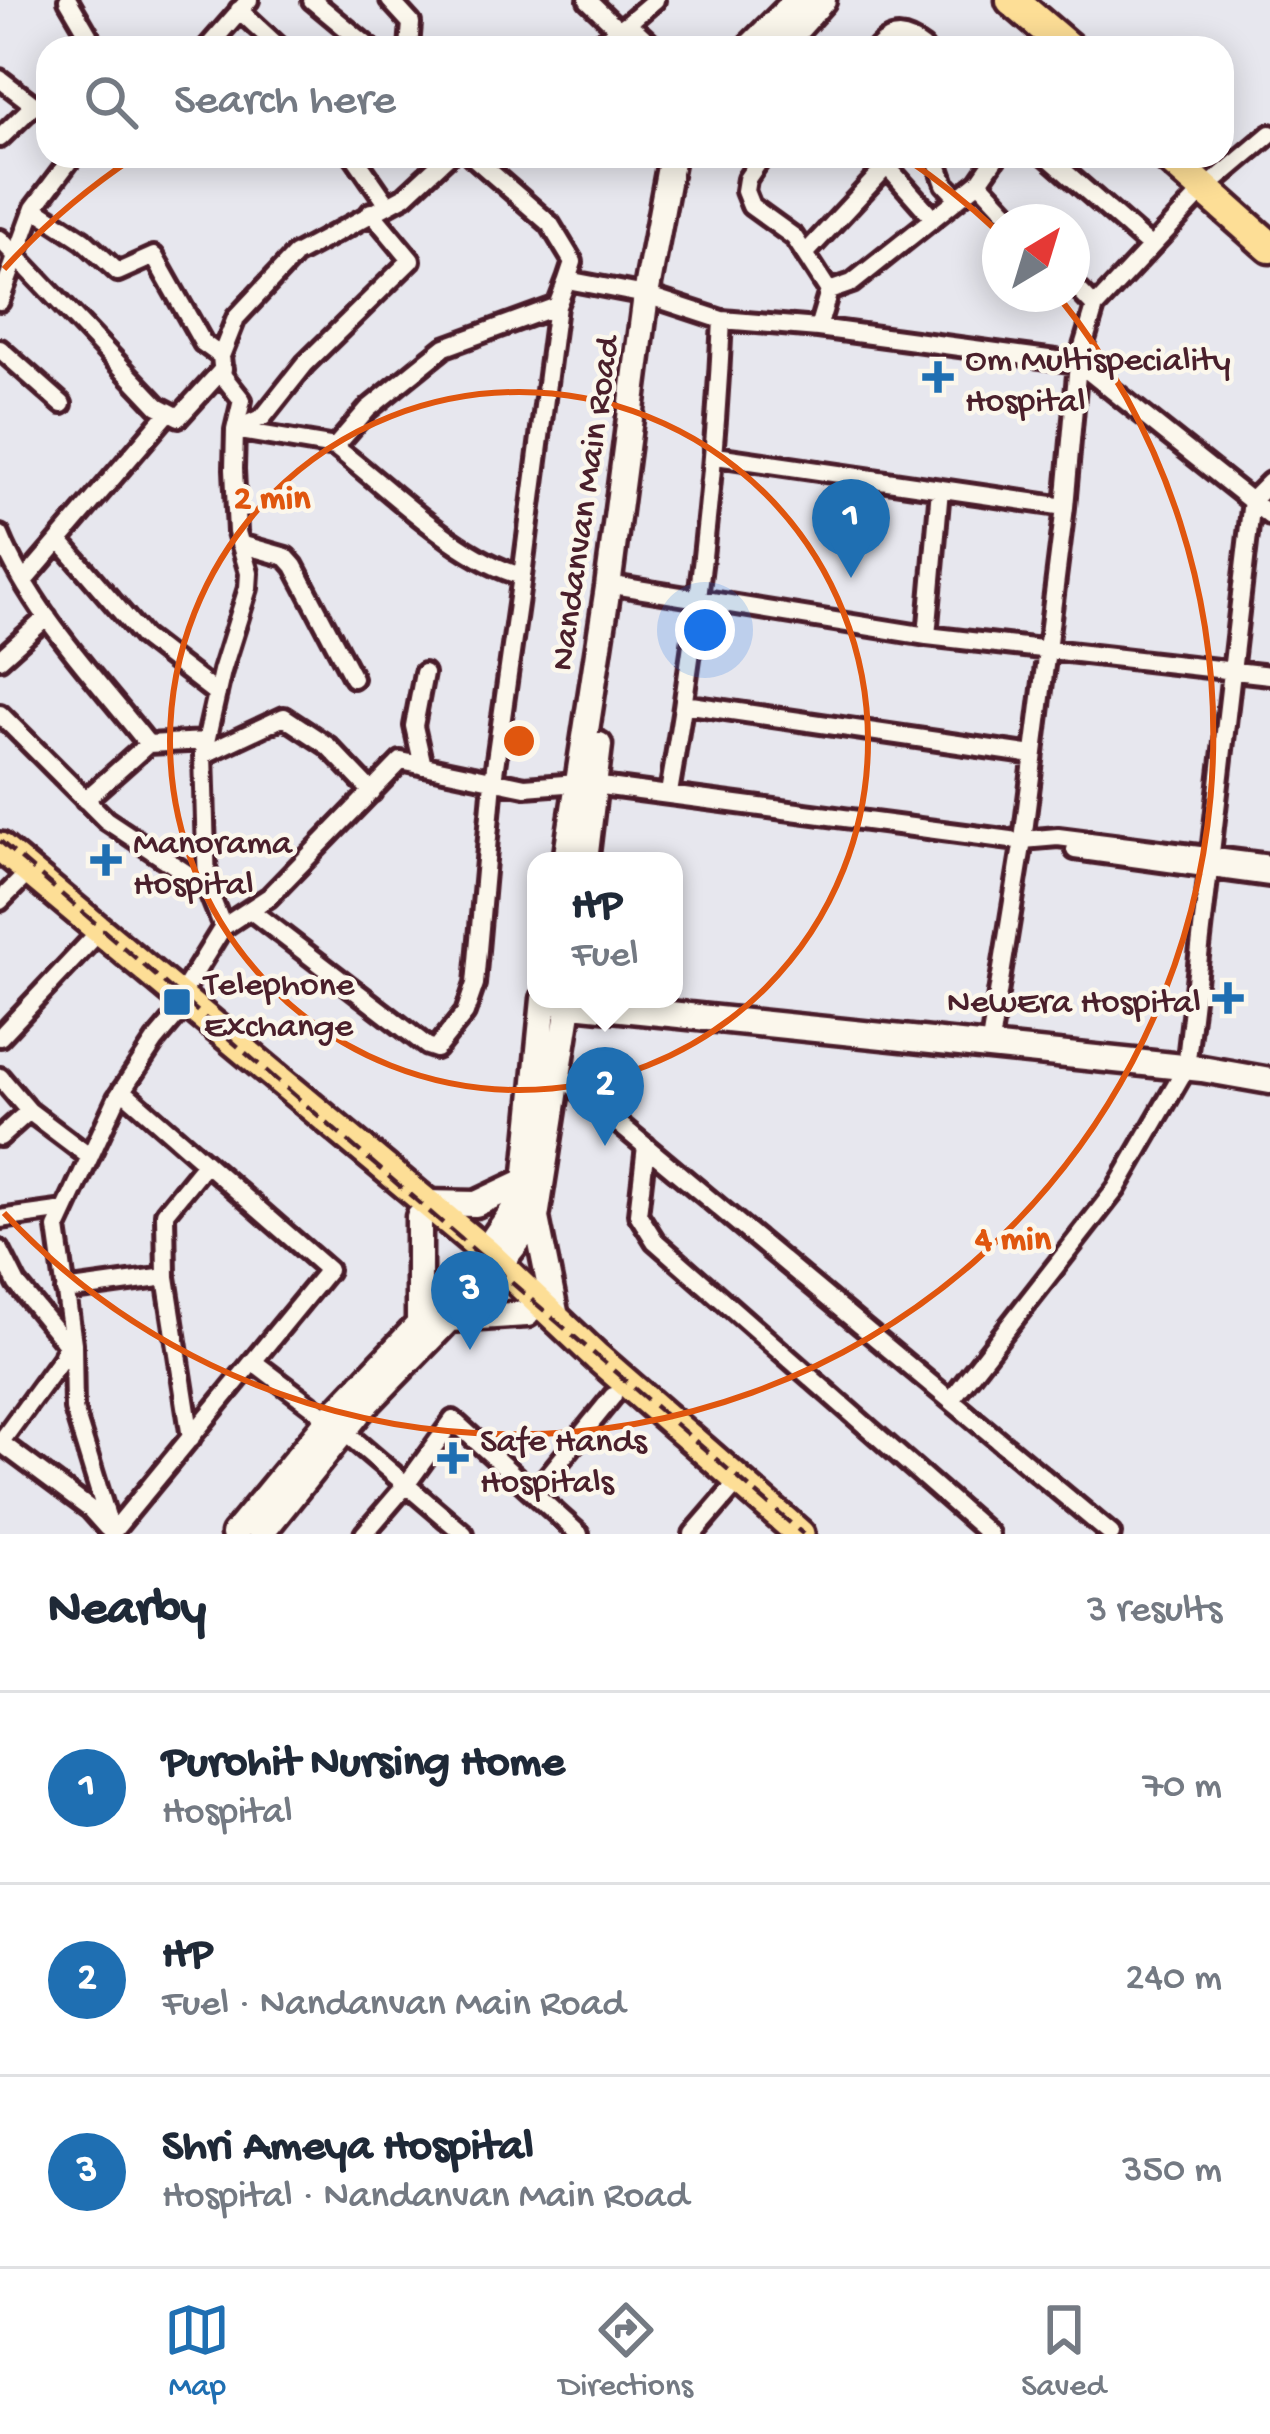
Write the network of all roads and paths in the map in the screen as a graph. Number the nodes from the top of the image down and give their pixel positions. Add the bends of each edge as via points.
1 (68, 0) edge
2 (312, 0) edge
3 (390, 0) edge
4 (588, 0) edge
5 (655, 0) edge
6 (796, 0) edge
7 (823, 0) edge
8 (987, 0) edge
9 (1012, 0) edge
10 (244, 5) edge
11 (624, 26) junction
12 (89, 36) edge
13 (217, 36) edge
14 (270, 36) edge
15 (356, 36) edge
16 (410, 36) edge
17 (610, 36) edge
18 (638, 36) edge
19 (761, 36) edge
20 (791, 36) edge
21 (1028, 36) edge
22 (1054, 36) edge
23 (0, 79) edge
24 (1270, 134) edge
25 (0, 138) edge
26 (1234, 165) edge
27 (64, 168) edge
28 (360, 168) edge
29 (435, 168) edge
30 (486, 168) edge
31 (671, 168) edge
32 (685, 168) edge
33 (754, 168) edge
34 (877, 168) edge
35 (889, 168) edge
36 (939, 168) edge
37 (989, 168) edge
38 (1061, 168) edge
39 (1185, 168) edge
40 (1198, 168) edge
41 (1230, 168) edge
42 (979, 182) junction
43 (1210, 185) junction
44 (958, 198) junction
45 (999, 204) edge
46 (34, 208) junction
47 (379, 208) junction
48 (933, 218) junction
49 (1270, 230) edge
50 (0, 239) edge
51 (1151, 247) junction
52 (1270, 247) edge
53 (16, 254) junction
54 (805, 254) junction
55 (567, 280) junction
56 (829, 291) junction
57 (652, 297) junction
58 (0, 302) edge
59 (1090, 303) edge
60 (556, 306) junction
61 (1094, 307) junction
62 (722, 320) junction
63 (818, 328) junction
64 (0, 349) edge
65 (222, 363) junction
66 (1078, 363) junction
67 (62, 404) dead end
68 (169, 412) junction
69 (235, 430) junction
70 (335, 447) junction
71 (716, 456) junction
72 (1270, 482) edge
73 (940, 489) junction
74 (1252, 500) junction
75 (1065, 507) junction
76 (1270, 516) edge
77 (0, 535) edge
78 (59, 540) junction
79 (240, 544) junction
80 (522, 577) junction
81 (24, 581) junction
82 (619, 586) junction
83 (696, 596) junction
84 (47, 617) junction
85 (927, 635) junction
86 (1047, 649) junction
87 (0, 659) edge
88 (1233, 670) junction
89 (424, 673) dead end
90 (1270, 674) edge
91 (353, 679) dead end
92 (217, 694) junction
93 (684, 704) junction
94 (0, 714) edge
95 (148, 744) junction
96 (205, 748) junction
97 (1034, 755) junction
98 (423, 766) junction
99 (494, 781) junction
100 (586, 784) junction
101 (372, 792) junction
102 (669, 794) junction
103 (85, 800) junction
104 (1017, 840) junction
105 (0, 848) edge
106 (568, 852) edge
107 (585, 852) edge
108 (1212, 862) junction
109 (1270, 864) edge
110 (11, 872) edge
111 (1270, 877) edge
112 (207, 887) junction
113 (0, 901) edge
114 (250, 910) junction
115 (223, 927) junction
116 (96, 935) junction
117 (179, 1005) junction
118 (556, 1008) edge
119 (557, 1008) edge
120 (629, 1008) edge
121 (0, 1037) edge
122 (989, 1048) junction
123 (1186, 1068) junction
124 (559, 1074) junction
125 (0, 1076) edge
126 (1270, 1081) edge
127 (122, 1090) junction
128 (29, 1111) junction
129 (0, 1137) edge
130 (646, 1146) junction
131 (90, 1156) junction
132 (205, 1164) junction
133 (527, 1180) junction
134 (65, 1210) junction
135 (422, 1210) junction
136 (536, 1218) junction
137 (0, 1219) edge
138 (0, 1250) edge
139 (488, 1265) junction
140 (166, 1277) junction
141 (65, 1291) junction
142 (527, 1314) junction
143 (556, 1317) junction
144 (449, 1319) junction
145 (419, 1324) junction
146 (69, 1340) junction
147 (255, 1363) junction
148 (614, 1396) junction
149 (951, 1400) junction
150 (336, 1425) junction
151 (191, 1438) junction
152 (0, 1443) edge
153 (406, 1485) junction
154 (731, 1490) junction
155 (534, 1493) junction
156 (111, 1533) edge
157 (234, 1534) edge
158 (261, 1534) edge
159 (364, 1534) edge
160 (464, 1534) edge
161 (579, 1534) edge
162 (693, 1534) edge
163 (782, 1534) edge
164 (800, 1534) edge
165 (989, 1534) edge
166 (1111, 1534) edge

1 - 12 street
2 - 15 street
3 - 16 street via 411,23
4 - 11 street
5 - 11 street
6 - 19 main road
7 - 20 main road
8 - 21 highway
9 - 22 highway
10 - 13 street
10 - 14 street
11 - 17 street
11 - 18 street
23 - 25 street via 34,105
24 - 26 street
27 - 46 street
28 - 47 street
29 - 47 street
30 - 55 street via 568,248
31 - 57 main road, Nandanvan Main Road
32 - 57 main road
33 - 54 street via 745,191 751,206 784,227
34 - 54 street
35 - 48 street
36 - 44 street
37 - 42 street
38 - 51 street
39 - 43 highway
40 - 43 highway
41 - 43 street
42 - 44 street
42 - 45 street
43 - 49 highway
43 - 51 street
43 - 52 highway
44 - 48 street
46 - 53 street
46 - 65 street via 118,272 154,256
47 - 65 street via 295,255 236,318
47 - 69 street via 411,260 263,417
48 - 56 street via 853,283
50 - 53 street
51 - 61 street
53 - 58 street
53 - 68 street
54 - 56 street
55 - 57 street
55 - 60 street
56 - 63 street
57 - 62 street
57 - 82 main road
57 - 100 main road, Nandanvan Main Road
59 - 61 street
60 - 70 street via 446,347 368,409
60 - 80 street
61 - 66 street
62 - 63 street
62 - 71 street
63 - 66 street
64 - 67 street
65 - 68 street via 179,417
65 - 69 street via 242,400
66 - 74 street
66 - 75 street
68 - 78 street
69 - 70 street
69 - 79 street
70 - 80 street via 465,548
71 - 73 street
71 - 83 street
72 - 74 street
73 - 75 street
73 - 85 street
74 - 76 street
74 - 88 street
75 - 86 street
77 - 81 street
78 - 81 street
78 - 92 street via 143,637
79 - 91 street via 294,566
79 - 92 street via 248,588
80 - 99 street
81 - 84 street
82 - 83 street
82 - 100 main road
83 - 85 street
83 - 93 street
84 - 87 street
84 - 95 street
85 - 86 street
86 - 88 street
86 - 97 street
88 - 90 street
88 - 108 street
89 - 98 street via 414,726
92 - 96 street
93 - 97 street
93 - 102 street
94 - 103 street
95 - 96 street
95 - 103 street
96 - 101 street via 284,717 328,746
96 - 112 street
97 - 104 street
98 - 99 street
98 - 101 street via 401,761
99 - 100 street
99 - 114 street via 475,984 466,1013 436,1049
100 - 102 street
100 - 106 main road, Nandanvan Main Road
100 - 107 main road
101 - 114 street
102 - 104 street
103 - 112 street
104 - 108 street
104 - 122 street
105 - 117 main road
108 - 109 street
108 - 111 street
108 - 123 street
110 - 113 street
110 - 116 main road
112 - 115 street
114 - 115 street
115 - 117 street
116 - 117 main road
116 - 121 street
117 - 127 street
117 - 135 main road
118 - 133 main road
119 - 124 main road
120 - 122 main road
122 - 123 main road
123 - 126 main road
123 - 149 street via 1116,1189
124 - 130 street
124 - 136 main road
125 - 128 street
127 - 131 street
127 - 132 street
128 - 129 street
128 - 131 street
130 - 149 street
130 - 165 street via 638,1214 655,1241
131 - 134 street
132 - 140 street via 165,1213
132 - 147 street via 328,1270
133 - 135 main road via 476,1204
133 - 139 main road
134 - 137 street
134 - 141 street via 57,1228
135 - 139 main road
135 - 145 main road
136 - 139 main road
136 - 143 main road
138 - 146 street via 17,1284
139 - 142 main road
139 - 143 main road
139 - 144 main road
139 - 145 main road
140 - 141 street
140 - 151 street
141 - 146 street
142 - 144 main road
142 - 148 main road
143 - 164 main road
144 - 150 main road
145 - 150 main road
146 - 152 street
146 - 156 street via 74,1408
147 - 150 street
147 - 151 street
148 - 154 main road
148 - 155 street
149 - 166 street
150 - 153 street
150 - 157 main road
150 - 158 main road
151 - 156 street
152 - 156 street
153 - 155 street via 453,1420
153 - 159 street
153 - 160 street
154 - 162 street
154 - 163 main road
155 - 161 street

